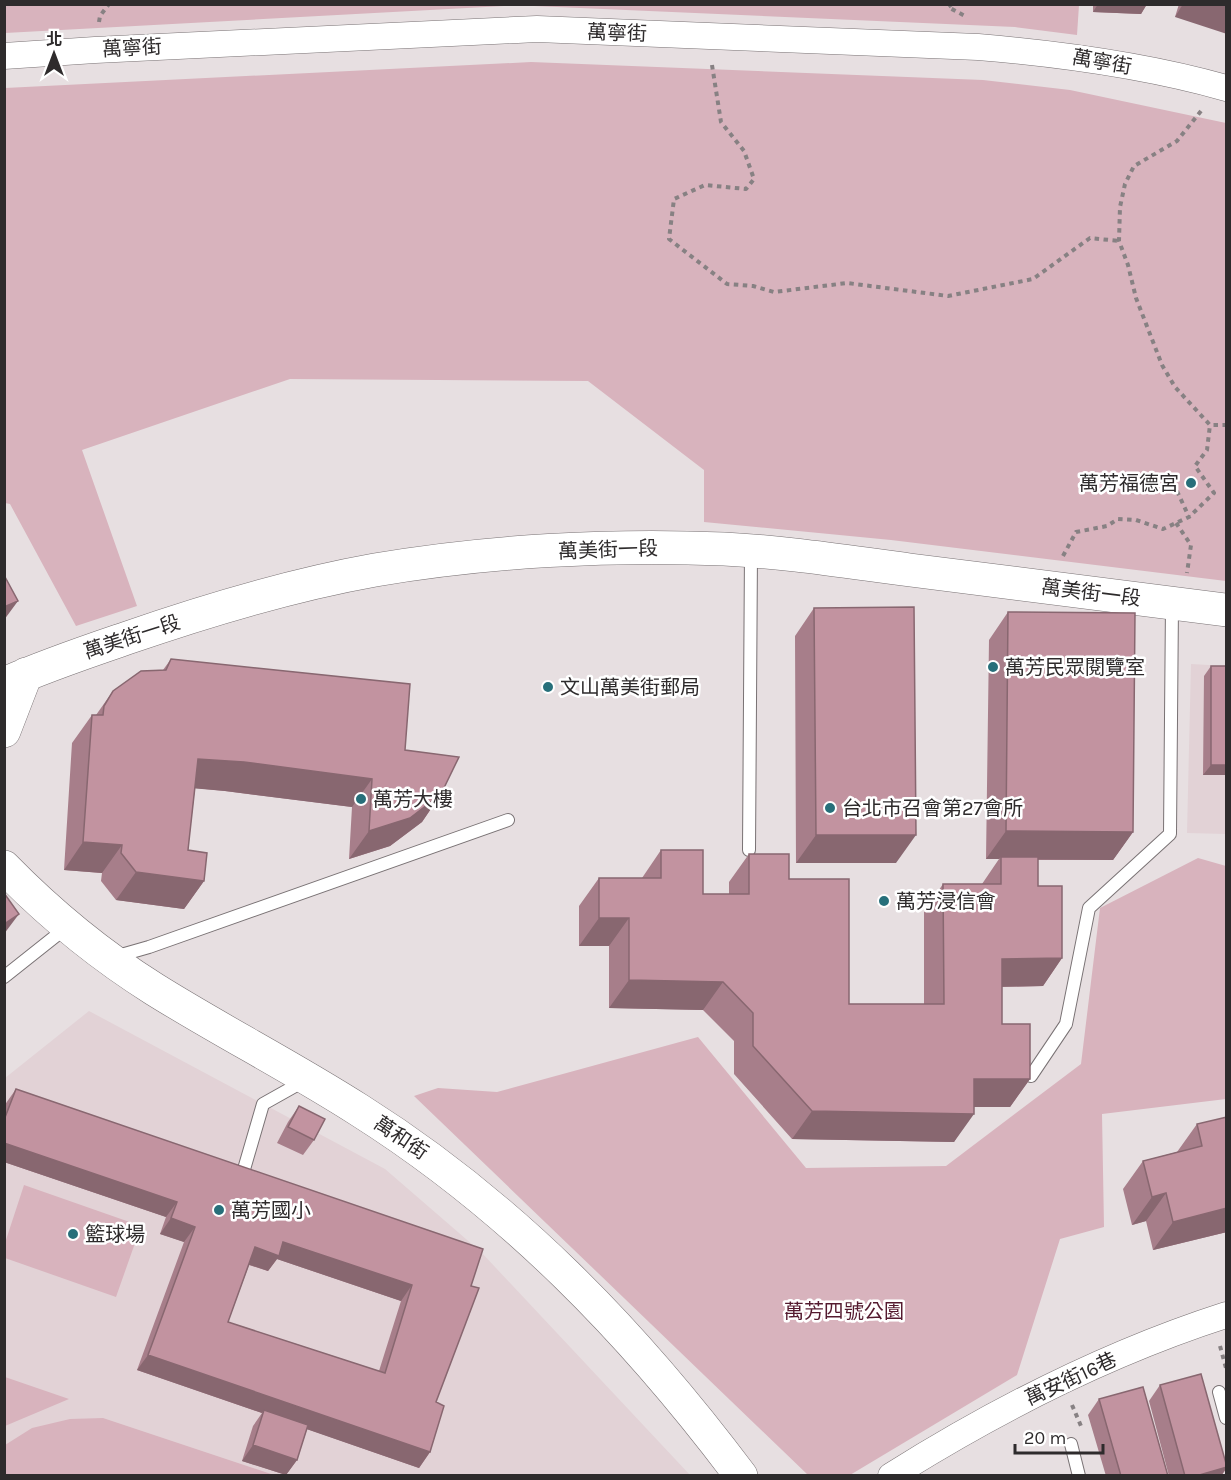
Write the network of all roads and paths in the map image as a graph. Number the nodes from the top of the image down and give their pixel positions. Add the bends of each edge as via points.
1 (4, 56) edge
2 (712, 65) dead end
3 (1227, 87) edge
4 (1201, 111) dead end
5 (1119, 241) junction
6 (1210, 425) junction
7 (1227, 425) edge
8 (1177, 491) dead end
9 (1189, 517) junction
10 (1176, 523) junction
11 (751, 551) junction
12 (1063, 556) dead end
13 (1187, 573) dead end
14 (1172, 603) junction
15 (1227, 610) edge
16 (15, 679) edge
17 (4, 731) edge
18 (508, 820) dead end
19 (4, 846) edge
20 (749, 850) dead end
21 (14, 877) edge
22 (68, 926) junction
23 (110, 958) junction
24 (4, 977) edge
25 (1031, 1076) edge
26 (308, 1079) junction
27 (239, 1186) edge
28 (1227, 1315) edge
29 (1062, 1381) junction
30 (1219, 1392) dead end
31 (1227, 1418) edge
32 (1071, 1444) joint
33 (741, 1476) edge
34 (891, 1476) edge
35 (1079, 1476) edge

1 - 3 street, 萬寧街 via 537,29 1031,51 1118,63
2 - 5 path via 721,122 744,151 754,179 746,189 705,185 674,198 669,239 727,284 774,292 847,283 948,296 1033,279 1090,238
4 - 5 path via 1177,141 1134,166 1120,207
5 - 6 path via 1162,365 1175,387
6 - 7 path
6 - 9 path via 1207,450 1195,466 1214,493
8 - 9 path
9 - 10 path
10 - 12 path via 1163,529 1137,520 1118,519 1107,526 1076,532
10 - 13 path via 1191,545
11 - 14 street, 萬美街一段
11 - 16 street, 萬美街一段 via 597,549 374,570 231,605
11 - 20 lane
14 - 15 street, 萬美街一段
14 - 25 lane via 1170,834 1089,908 1066,1023
16 - 17 street
18 - 23 lane via 149,948
19 - 21 street
21 - 22 street, 萬和街
22 - 23 street, 萬和街
22 - 24 lane
23 - 26 street, 萬和街 via 154,989
26 - 27 lane via 263,1104
26 - 33 street, 萬和街 via 438,1163 533,1243 648,1358
28 - 29 street, 萬安街16巷
29 - 32 path via 1082,1428
29 - 34 street, 萬安街16巷 via 989,1418
30 - 31 lane
32 - 35 lane

